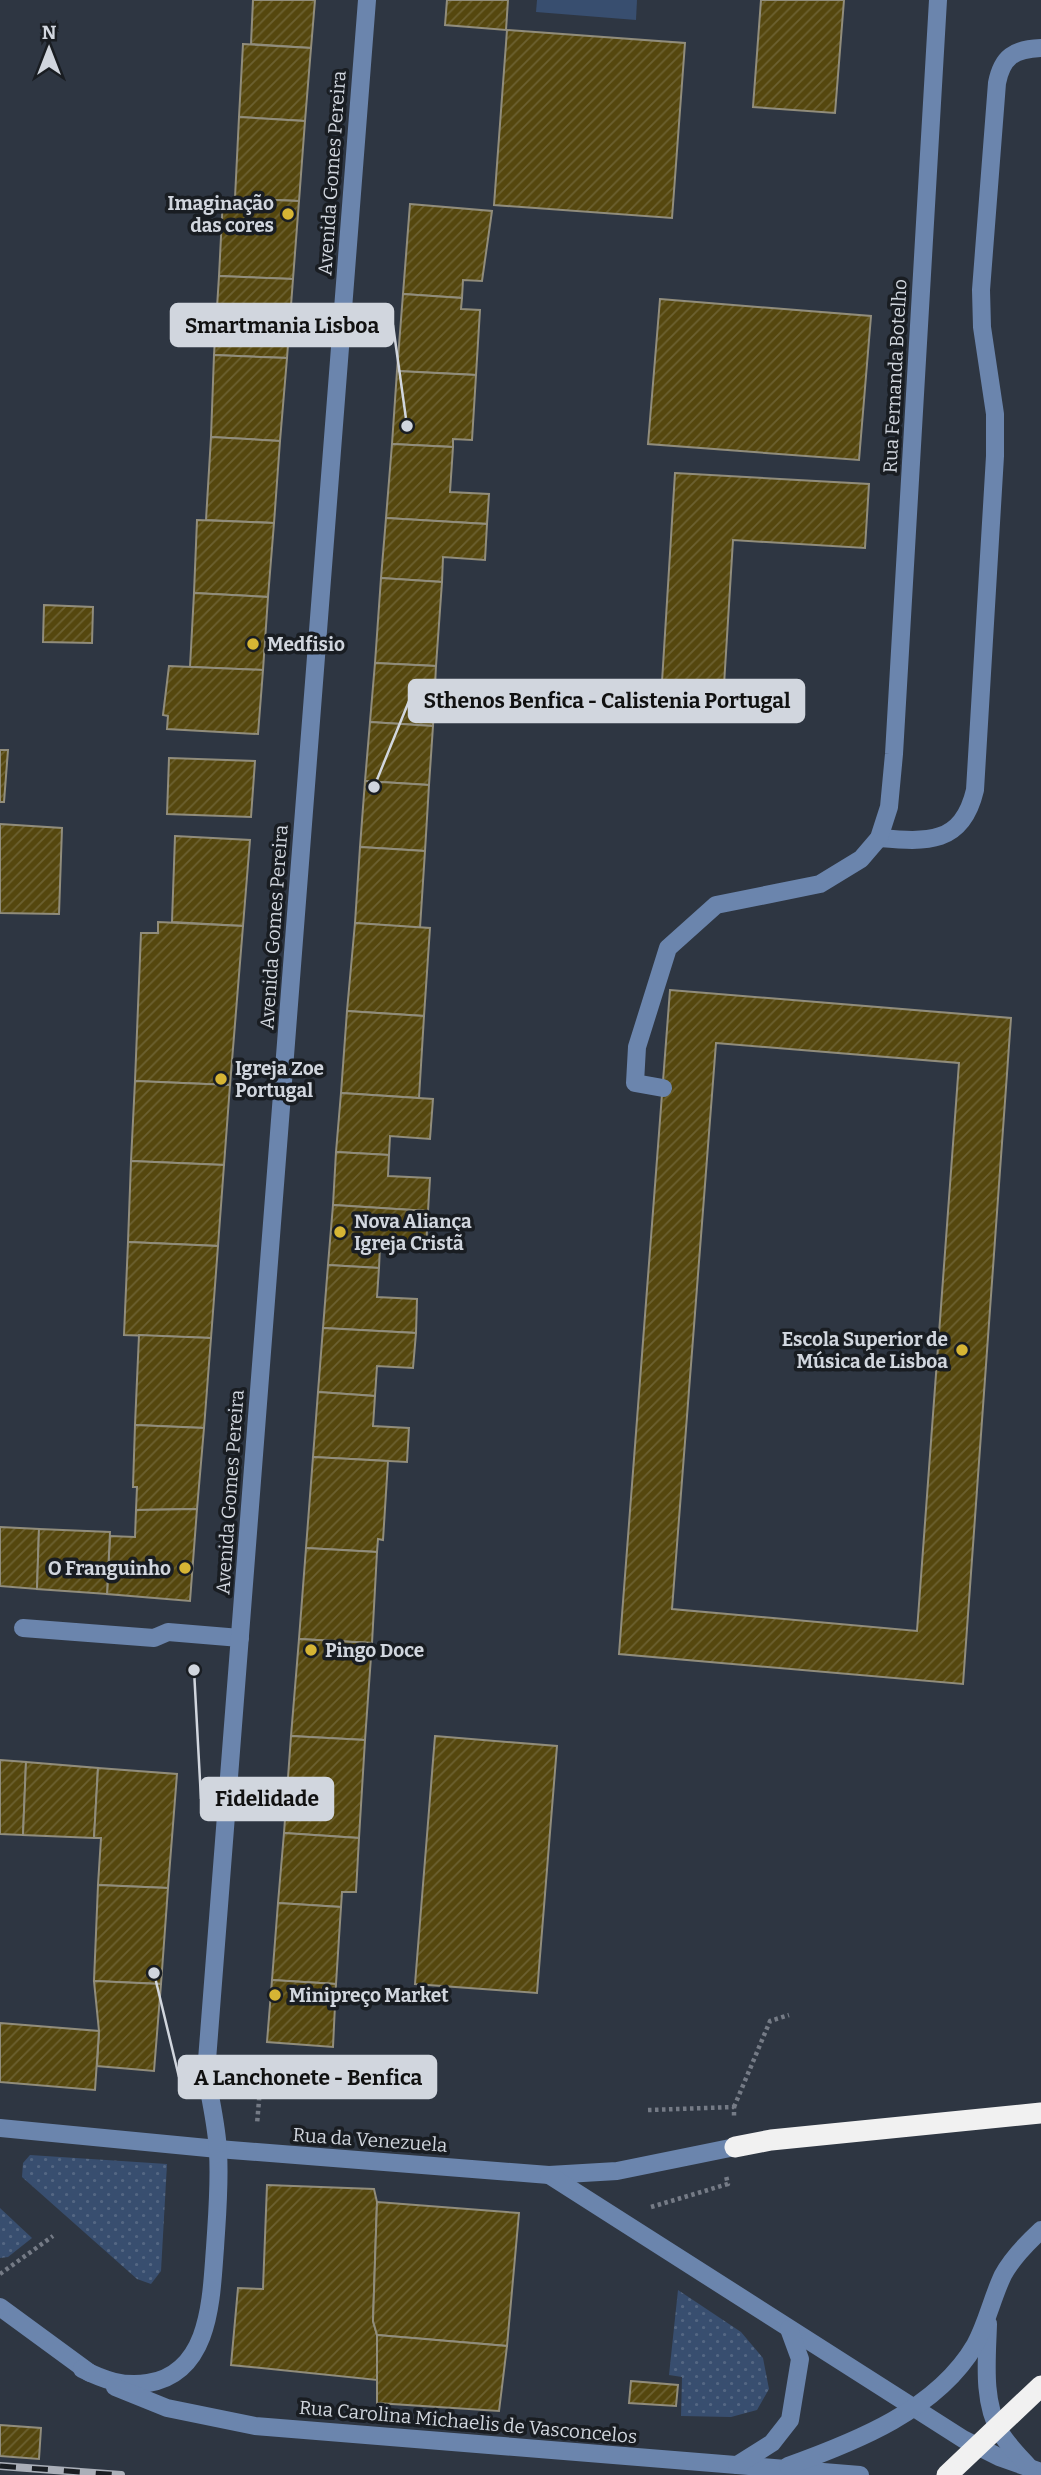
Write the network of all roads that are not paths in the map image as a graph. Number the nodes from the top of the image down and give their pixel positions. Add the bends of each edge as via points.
1 (367, 0) edge
2 (938, 0) edge
3 (1041, 48) edge
4 (879, 838) junction
5 (663, 1088) dead end
6 (23, 1629) dead end
7 (240, 1638) junction
8 (1041, 2112) edge
9 (0, 2128) edge
10 (735, 2147) joint
11 (218, 2149) junction
12 (549, 2175) junction
13 (1041, 2230) edge
14 (0, 2307) edge
15 (989, 2309) junction
16 (789, 2329) junction
17 (82, 2369) junction
18 (1041, 2386) edge
19 (913, 2406) junction
20 (737, 2465) junction
21 (785, 2467) junction
22 (1036, 2470) edge
23 (860, 2475) edge
24 (947, 2475) edge

1 - 7 street, Avenida Gomes Pereira
2 - 4 street, Rua Fernanda Botelho via 894,754
3 - 4 street via 1005,58 997,83 981,290 995,414 995,456 971,810 959,826 943,836 919,841
4 - 5 street via 861,859 820,884 716,905 667,948 637,1047 635,1083
6 - 7 street via 155,1638 168,1632
7 - 11 street, Avenida Gomes Pereira via 206,2073
8 - 10 highway
9 - 11 street, Rua da Venezuela
10 - 12 street, Rua da Venezuela via 617,2171
11 - 12 street, Rua da Venezuela
11 - 17 street, Avenida Gomes Pereira via 211,2304 194,2356 174,2374 139,2384 112,2382
12 - 16 street
13 - 15 street via 1004,2273
14 - 17 street
15 - 19 street via 961,2366
15 - 22 street via 987,2367 993,2413 999,2431
16 - 19 street
16 - 20 street via 800,2359 790,2420 772,2443
17 - 20 street, Rua Carolina Michaelis de Vasconcelos via 143,2400 224,2421
18 - 24 highway
19 - 21 street via 846,2445
19 - 22 street via 963,2439
20 - 21 street, Rua Carolina Michaelis de Vasconcelos
21 - 23 street, Rua Carolina Michaelis de Vasconcelos

